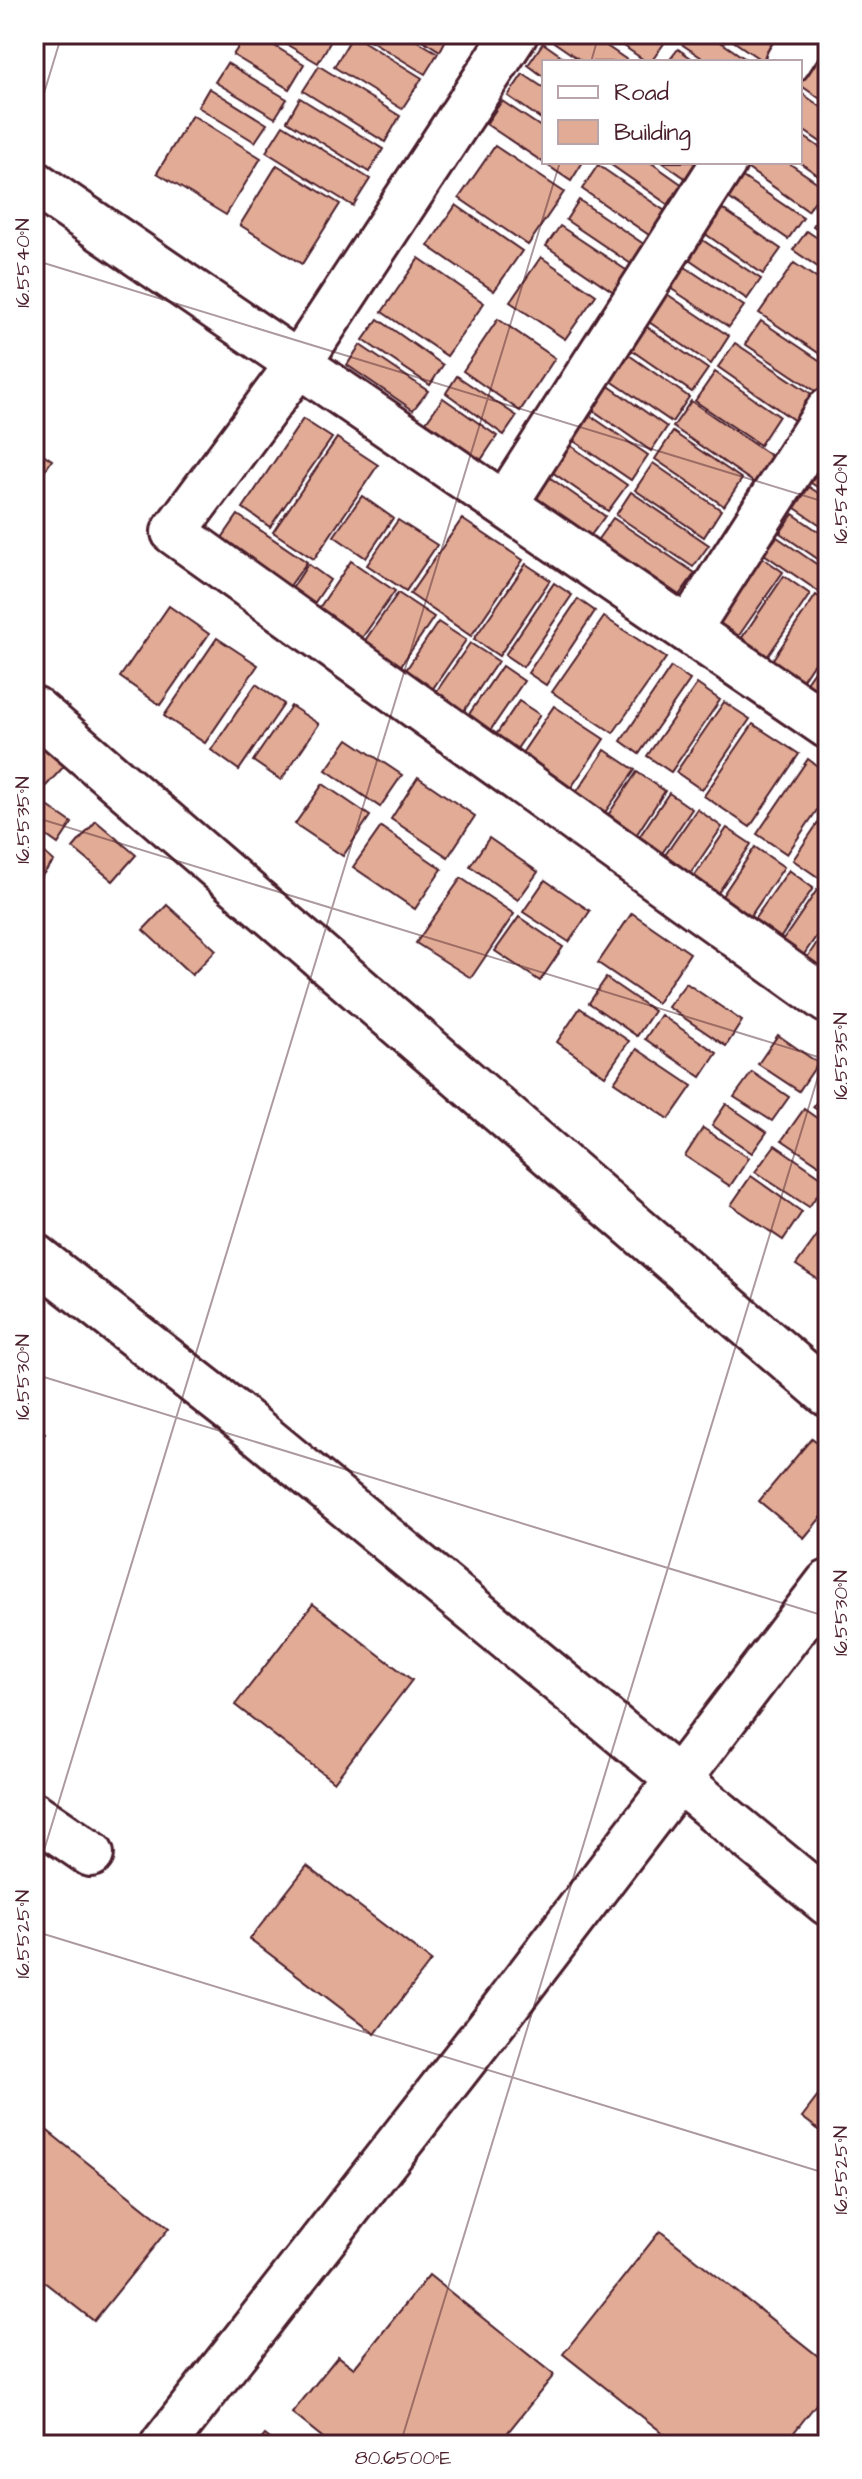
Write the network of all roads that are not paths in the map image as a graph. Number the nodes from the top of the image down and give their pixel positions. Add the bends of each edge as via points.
1 (515, 34) edge
2 (806, 34) edge
3 (789, 60) edge
4 (723, 164) edge
5 (34, 183) edge
6 (299, 363) junction
7 (828, 411) edge
8 (505, 504) junction
9 (688, 630) junction
10 (34, 709) edge
11 (828, 726) edge
12 (828, 1001) edge
13 (34, 1256) edge
14 (828, 1394) edge
15 (828, 1583) edge
16 (678, 1780) junction
17 (34, 1815) edge
18 (91, 1854) dead end
19 (828, 1903) edge
20 (163, 2445) edge

1 - 6 street
2 - 3 street
4 - 8 street
5 - 6 street
6 - 8 street
6 - 12 street via 174,532
7 - 9 street
8 - 9 street
9 - 11 street
10 - 14 street
13 - 16 street via 232,1411
15 - 16 street
16 - 19 street
16 - 20 street
17 - 18 street

